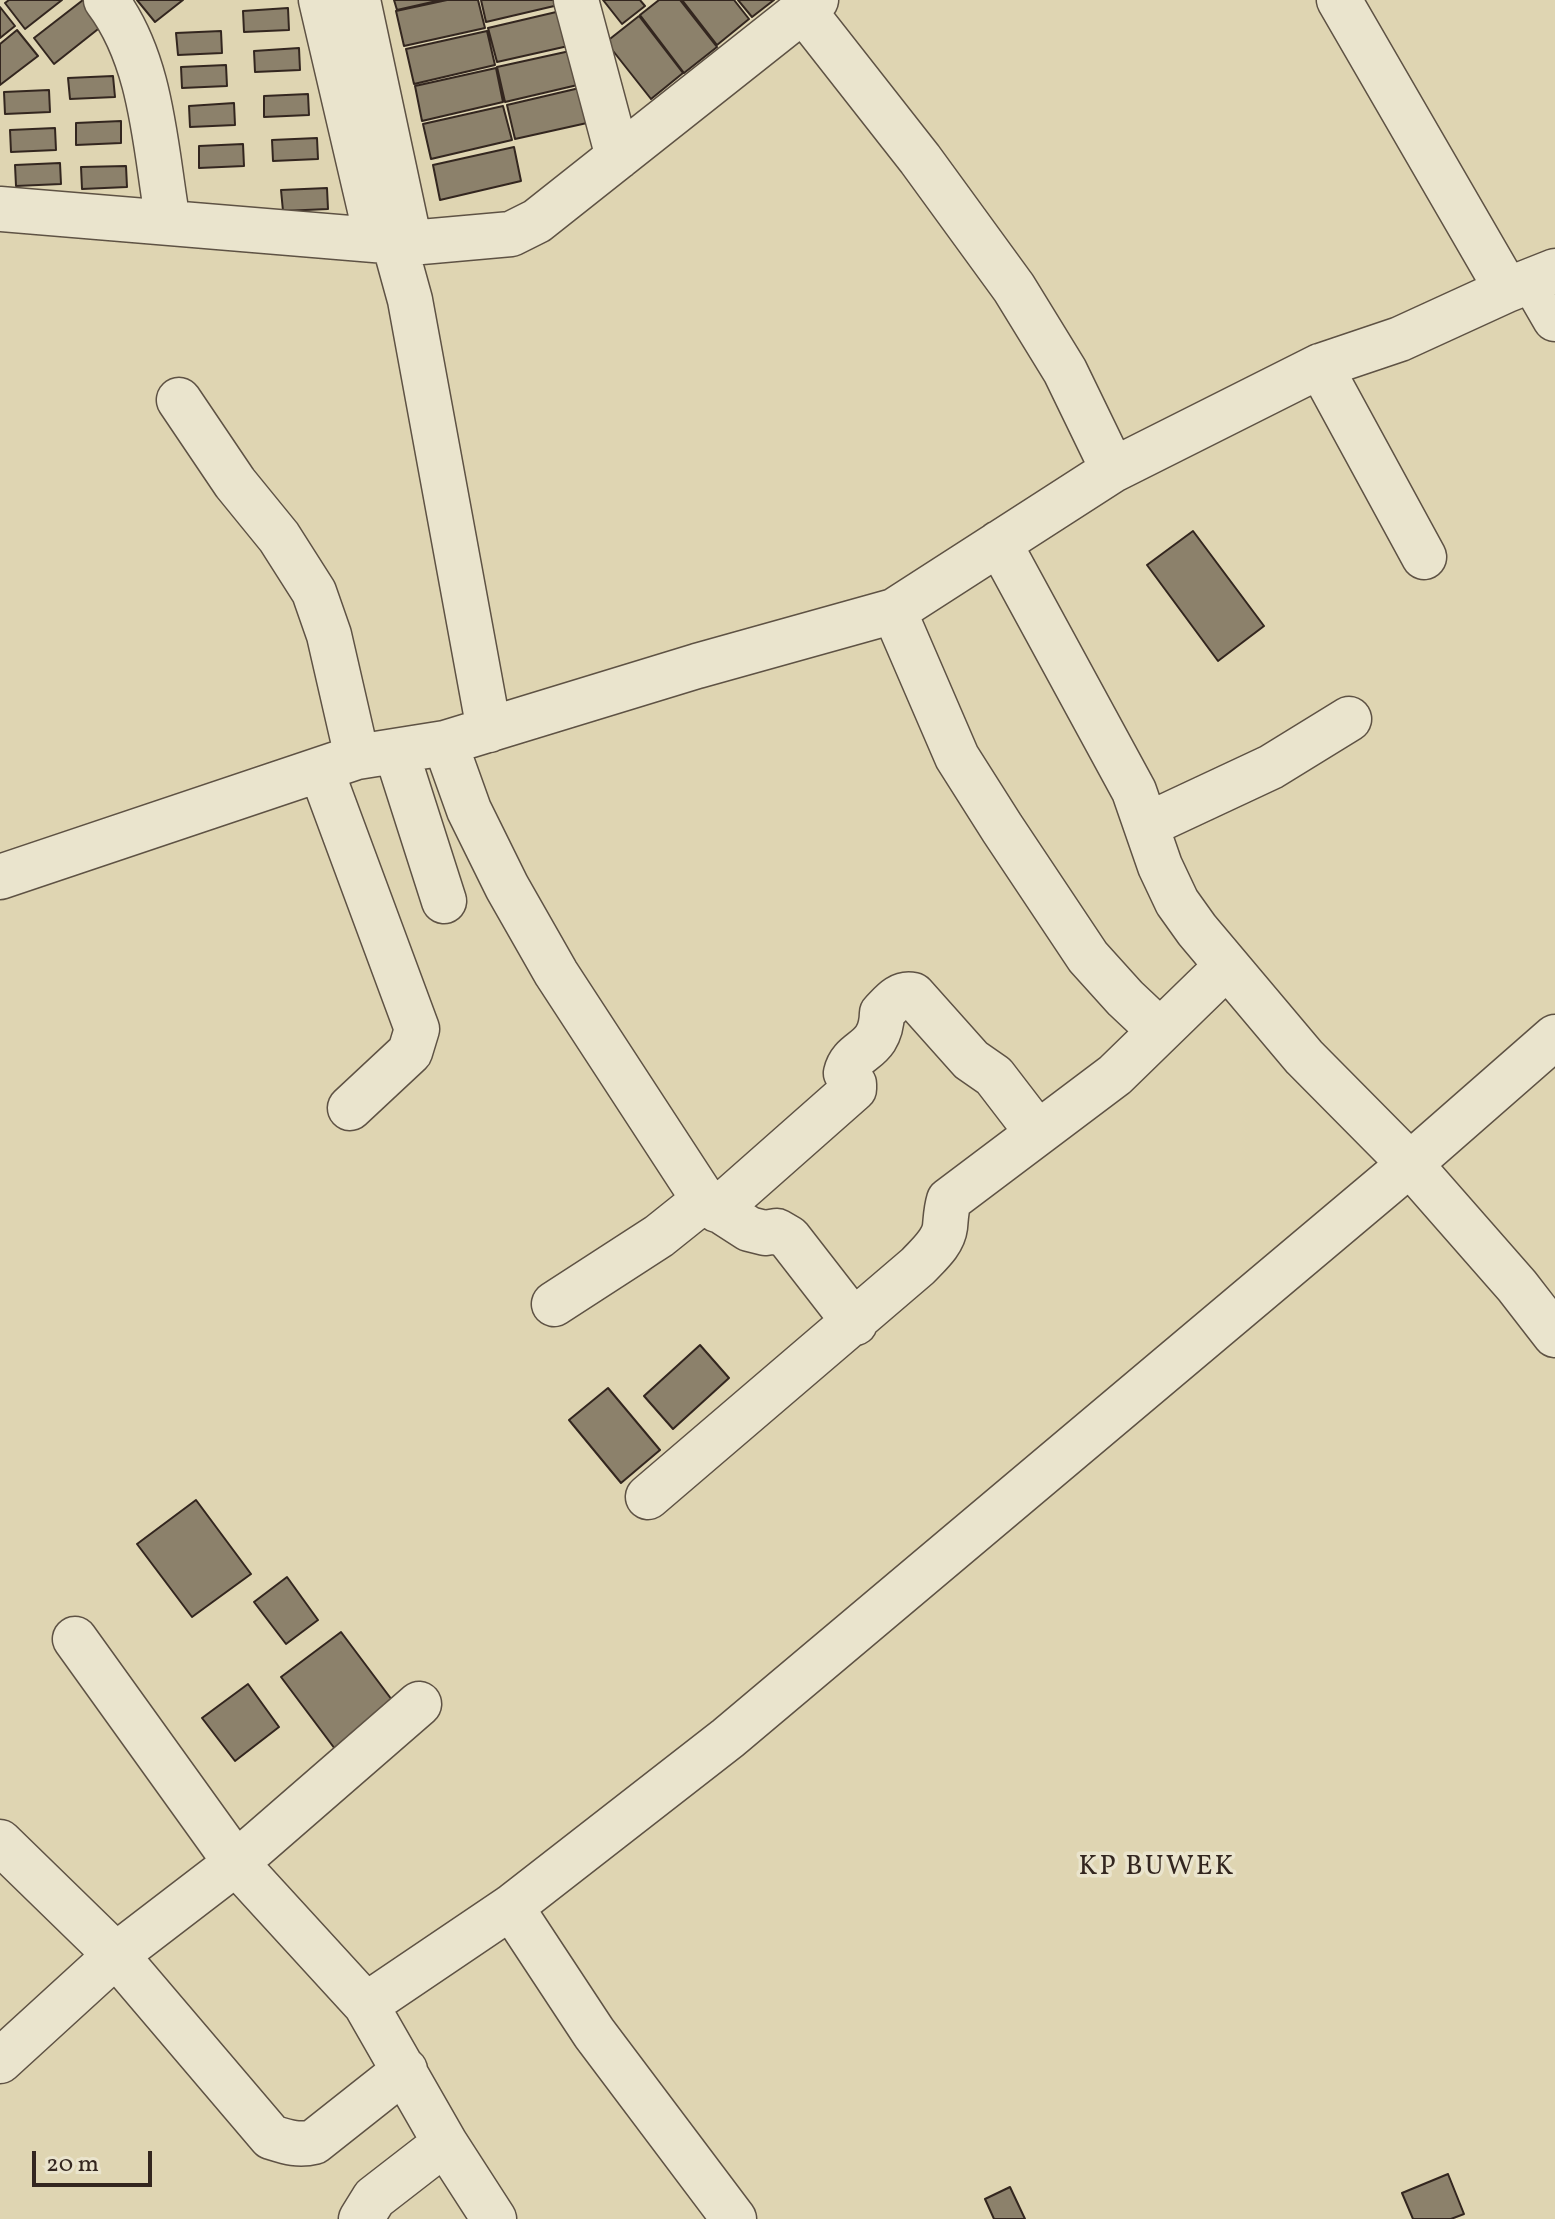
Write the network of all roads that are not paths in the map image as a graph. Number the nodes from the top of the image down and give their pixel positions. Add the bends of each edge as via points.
1 (106, 0) edge
2 (321, 0) edge
3 (358, 0) edge
4 (576, 0) edge
5 (1339, 0) edge
6 (810, 5) edge
7 (618, 157) junction
8 (0, 209) edge
9 (168, 222) junction
10 (393, 241) junction
11 (1532, 280) edge
12 (1555, 319) edge
13 (1320, 366) junction
14 (179, 400) dead end
15 (1113, 470) junction
16 (999, 543) junction
17 (1424, 557) dead end
18 (894, 611) junction
19 (1349, 719) dead end
20 (489, 730) junction
21 (445, 743) junction
22 (358, 759) junction
23 (1147, 825) junction
24 (0, 877) edge
25 (444, 901) dead end
26 (1227, 966) junction
27 (1160, 1031) junction
28 (1555, 1037) edge
29 (350, 1108) dead end
30 (1037, 1132) junction
31 (1410, 1164) junction
32 (710, 1205) junction
33 (554, 1304) dead end
34 (855, 1323) junction
35 (1555, 1335) edge
36 (648, 1497) dead end
37 (75, 1639) dead end
38 (419, 1704) dead end
39 (0, 1842) edge
40 (236, 1863) junction
41 (511, 1907) junction
42 (116, 1955) junction
43 (366, 2005) junction
44 (0, 2061) edge
45 (405, 2070) junction
46 (445, 2143) junction
47 (361, 2219) edge
48 (494, 2219) edge
49 (734, 2219) edge

1 - 9 street via 138,58
2 - 10 street
3 - 10 street
4 - 7 street
5 - 11 street
6 - 7 street
6 - 15 street via 1014,288 1065,371
7 - 10 street via 537,221 511,234
8 - 9 street
9 - 10 street
10 - 20 street via 410,300
11 - 12 street
11 - 13 street via 1400,339
13 - 15 street
13 - 17 street
14 - 22 street via 314,592
15 - 16 street
16 - 18 street
16 - 23 street via 1134,791
18 - 20 street
18 - 27 street via 957,757 1088,957
19 - 23 street via 1271,767
20 - 21 street
21 - 22 street
21 - 32 street via 469,810 556,973
22 - 24 street
22 - 25 street
22 - 29 street via 417,1029 410,1052
23 - 26 street via 1177,902
26 - 27 street
26 - 31 street via 1304,1057
27 - 30 street via 1115,1075
28 - 31 street
30 - 32 street via 994,1076 971,1060 907,994 882,1013 879,1035 849,1064 846,1073 854,1089
30 - 34 street via 949,1200 940,1242
31 - 35 street
31 - 41 street via 728,1738
32 - 33 street
32 - 34 street via 749,1229 777,1231 789,1238
34 - 36 street
37 - 40 street
38 - 40 street
39 - 42 street
40 - 42 street
40 - 43 street
41 - 43 street
41 - 49 street via 594,2033
42 - 44 street
42 - 45 street via 271,2137 291,2144 314,2142
43 - 45 street
45 - 46 street
46 - 47 street via 374,2198
46 - 48 street

